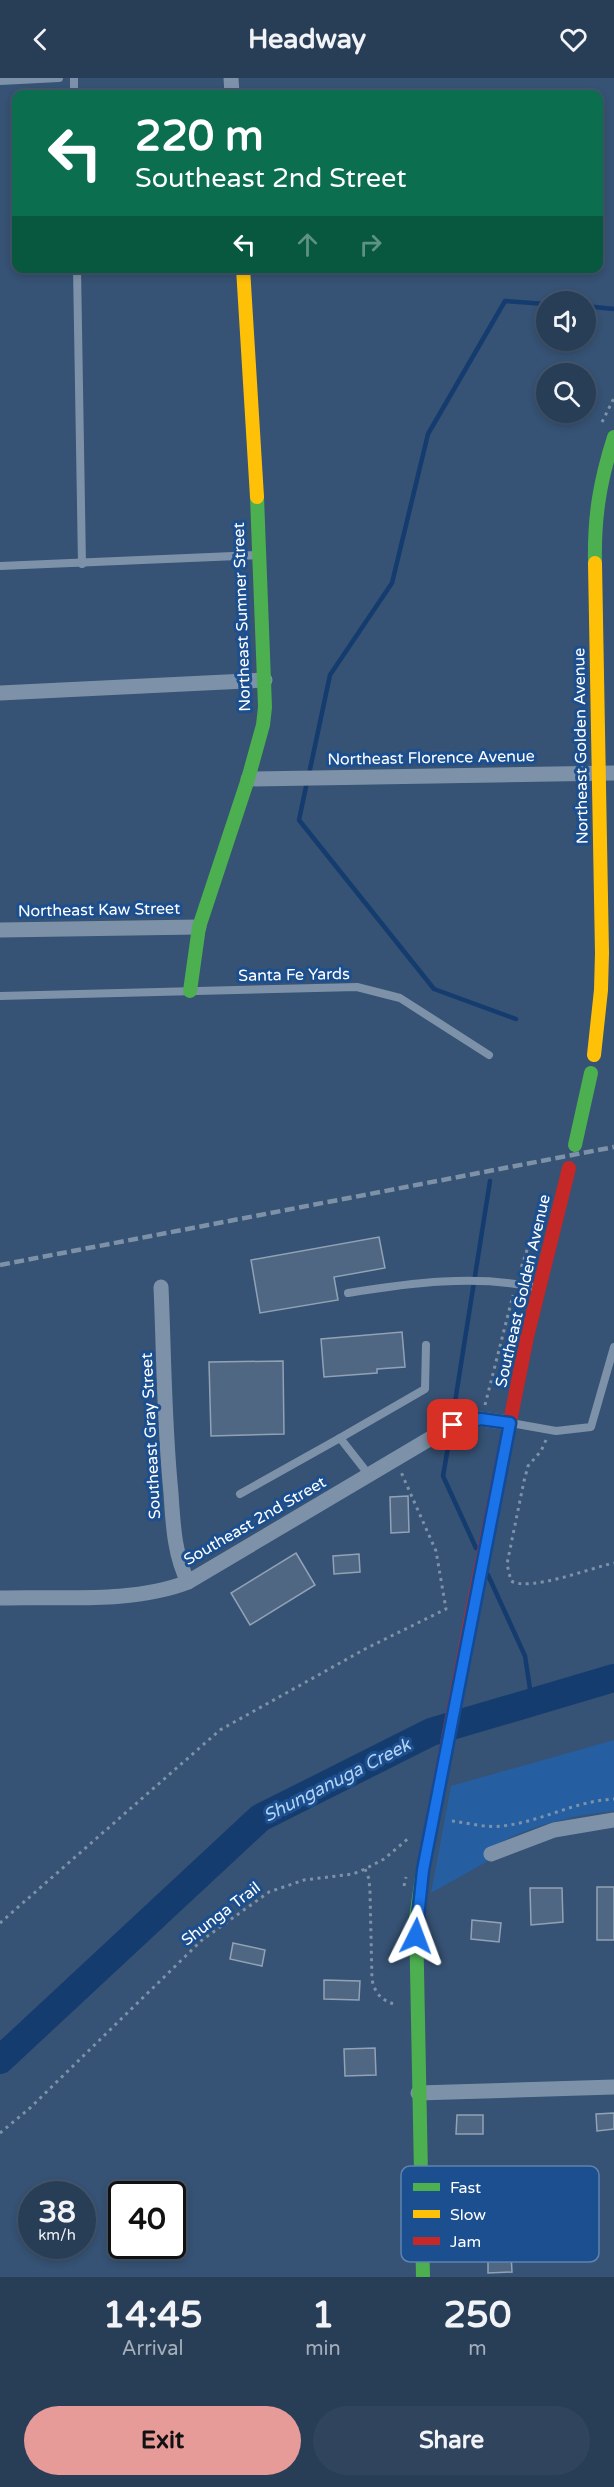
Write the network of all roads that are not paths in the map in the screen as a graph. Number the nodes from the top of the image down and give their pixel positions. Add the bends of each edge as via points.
1 (59, 78) edge
2 (0, 81) edge
3 (77, 273) edge
4 (243, 273) edge
5 (614, 437) edge
6 (260, 555) junction
7 (82, 564) junction
8 (0, 566) edge
9 (265, 680) junction
10 (0, 693) edge
11 (614, 773) edge
12 (598, 774) junction
13 (248, 779) junction
14 (199, 927) junction
15 (0, 930) edge
16 (190, 991) junction
17 (0, 996) edge
18 (489, 1055) dead end
19 (594, 1055) dead end
20 (591, 1073) dead end
21 (575, 1145) dead end
22 (568, 1168) dead end
23 (161, 1287) dead end
24 (539, 1288) junction
25 (348, 1293) dead end
26 (426, 1345) dead end
27 (614, 1347) edge
28 (510, 1423) junction
29 (340, 1438) junction
30 (369, 1475) junction
31 (240, 1494) dead end
32 (188, 1582) junction
33 (0, 1598) edge
34 (614, 1820) edge
35 (491, 1854) dead end
36 (614, 2087) edge
37 (418, 2093) junction
38 (420, 2166) edge
39 (423, 2262) edge
40 (423, 2277) edge

1 - 2 lane
3 - 7 lane
4 - 6 street, Northeast Sumner Street
5 - 12 street, Northeast Golden Avenue via 601,477 594,531
6 - 7 lane
6 - 9 street, Northeast Sumner Street
7 - 8 lane
9 - 10 street
9 - 13 street, Northeast Sumner Street via 262,725
11 - 12 street, Northeast Florence Avenue
12 - 13 street, Northeast Florence Avenue
12 - 19 street, Northeast Golden Avenue via 602,990
13 - 14 street, Northeast Sumner Street
14 - 15 street, Northeast Kaw Street
14 - 16 street, Northeast Sumner Street
16 - 17 lane, Santa Fe Yards
16 - 18 lane, Santa Fe Yards via 342,985 372,989 400,998
20 - 21 street
22 - 24 street, Southeast Golden Avenue
23 - 32 street, Southeast Gray Street via 167,1459 176,1540
24 - 25 lane via 469,1281
24 - 28 street, Southeast Golden Avenue
26 - 29 lane via 425,1389
27 - 28 lane via 591,1427 556,1431
28 - 30 street, Southeast 2nd Street via 481,1419 453,1425
28 - 37 street, Southeast Golden Avenue, bridge via 416,1918
29 - 30 lane
29 - 31 lane
30 - 32 street, Southeast 2nd Street
32 - 33 street, Southeast 2nd Street via 139,1595
34 - 35 street via 554,1830
36 - 37 street
37 - 38 street, Southeast Golden Avenue
39 - 40 street, Southeast Golden Avenue

